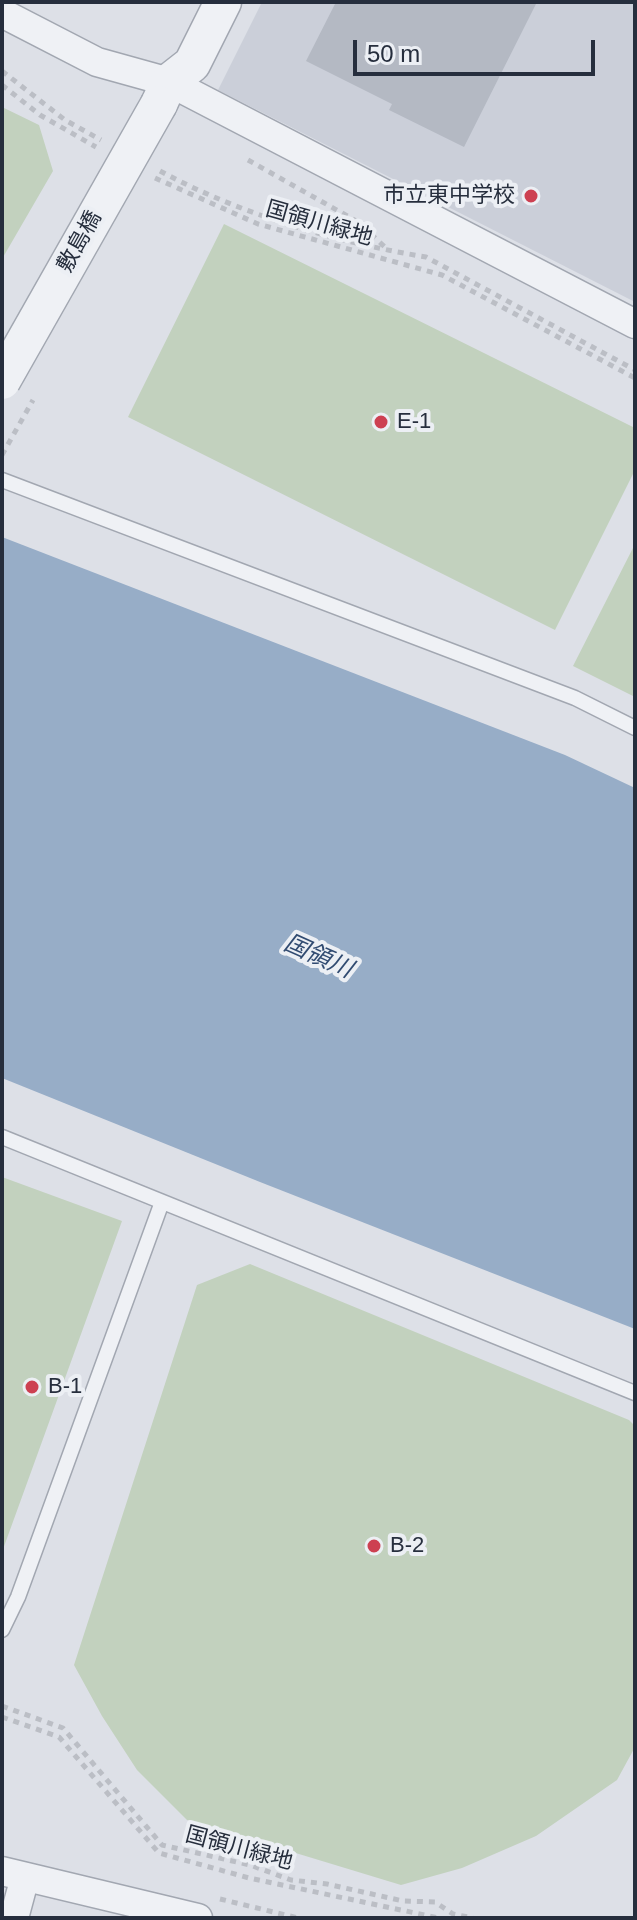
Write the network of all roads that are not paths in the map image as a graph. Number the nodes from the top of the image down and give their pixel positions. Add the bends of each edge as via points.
1 (223, 2) edge
2 (2, 13) edge
3 (164, 93) junction
4 (635, 324) edge
5 (2, 381) edge
6 (2, 480) edge
7 (635, 728) edge
8 (2, 1137) edge
9 (162, 1202) junction
10 (635, 1393) edge
11 (2, 1630) edge
12 (13, 1874) edge
13 (14, 1918) edge
14 (198, 1918) edge

1 - 3 street, 敷島橋 via 192,64
2 - 3 street
3 - 4 street
3 - 5 street, 敷島橋, bridge
6 - 7 lane via 575,698
8 - 9 lane
9 - 10 lane
9 - 11 lane
12 - 13 street
12 - 14 street

